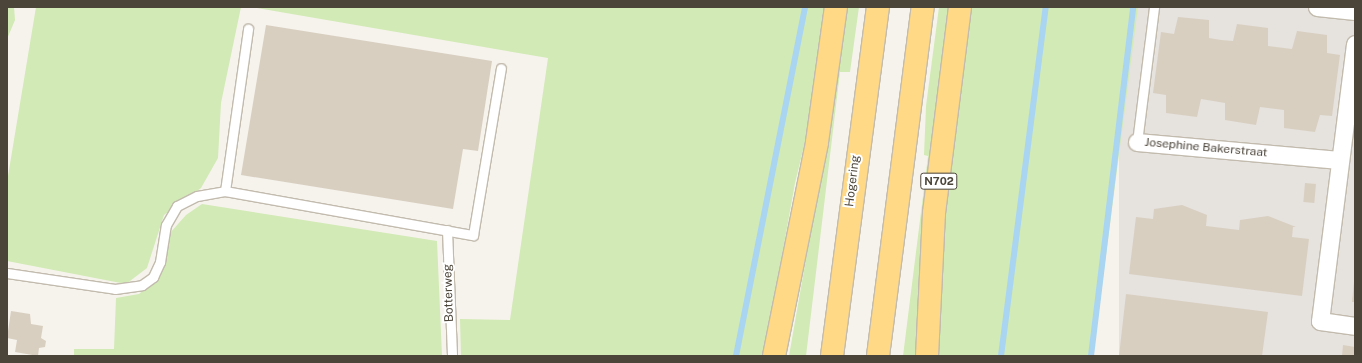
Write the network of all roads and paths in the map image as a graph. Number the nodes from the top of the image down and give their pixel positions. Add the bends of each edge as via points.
1 (836, 7) edge
2 (878, 7) edge
3 (923, 7) edge
4 (960, 7) edge
5 (1154, 7) edge
6 (1317, 7) edge
7 (1355, 11) edge
8 (248, 29) dead end
9 (1355, 44) edge
10 (501, 68) dead end
11 (1137, 142) joint
12 (1339, 160) junction
13 (225, 191) junction
14 (447, 230) junction
15 (7, 273) edge
16 (1355, 326) edge
17 (452, 356) edge
18 (774, 356) edge
19 (832, 356) edge
20 (878, 356) edge
21 (927, 356) edge

1 - 18 highway via 817,142
2 - 19 highway, Hogering
3 - 20 highway
4 - 21 highway, N702 via 934,213
5 - 11 lane, Josephine Bakerstraat
6 - 7 street
8 - 13 lane
9 - 12 street
10 - 14 lane via 473,235
11 - 12 street, Josephine Bakerstraat
12 - 16 street via 1320,321
13 - 14 lane
13 - 15 lane via 197,196 177,206 166,226 160,262 153,277 142,285 115,289
14 - 17 lane, Botterweg

